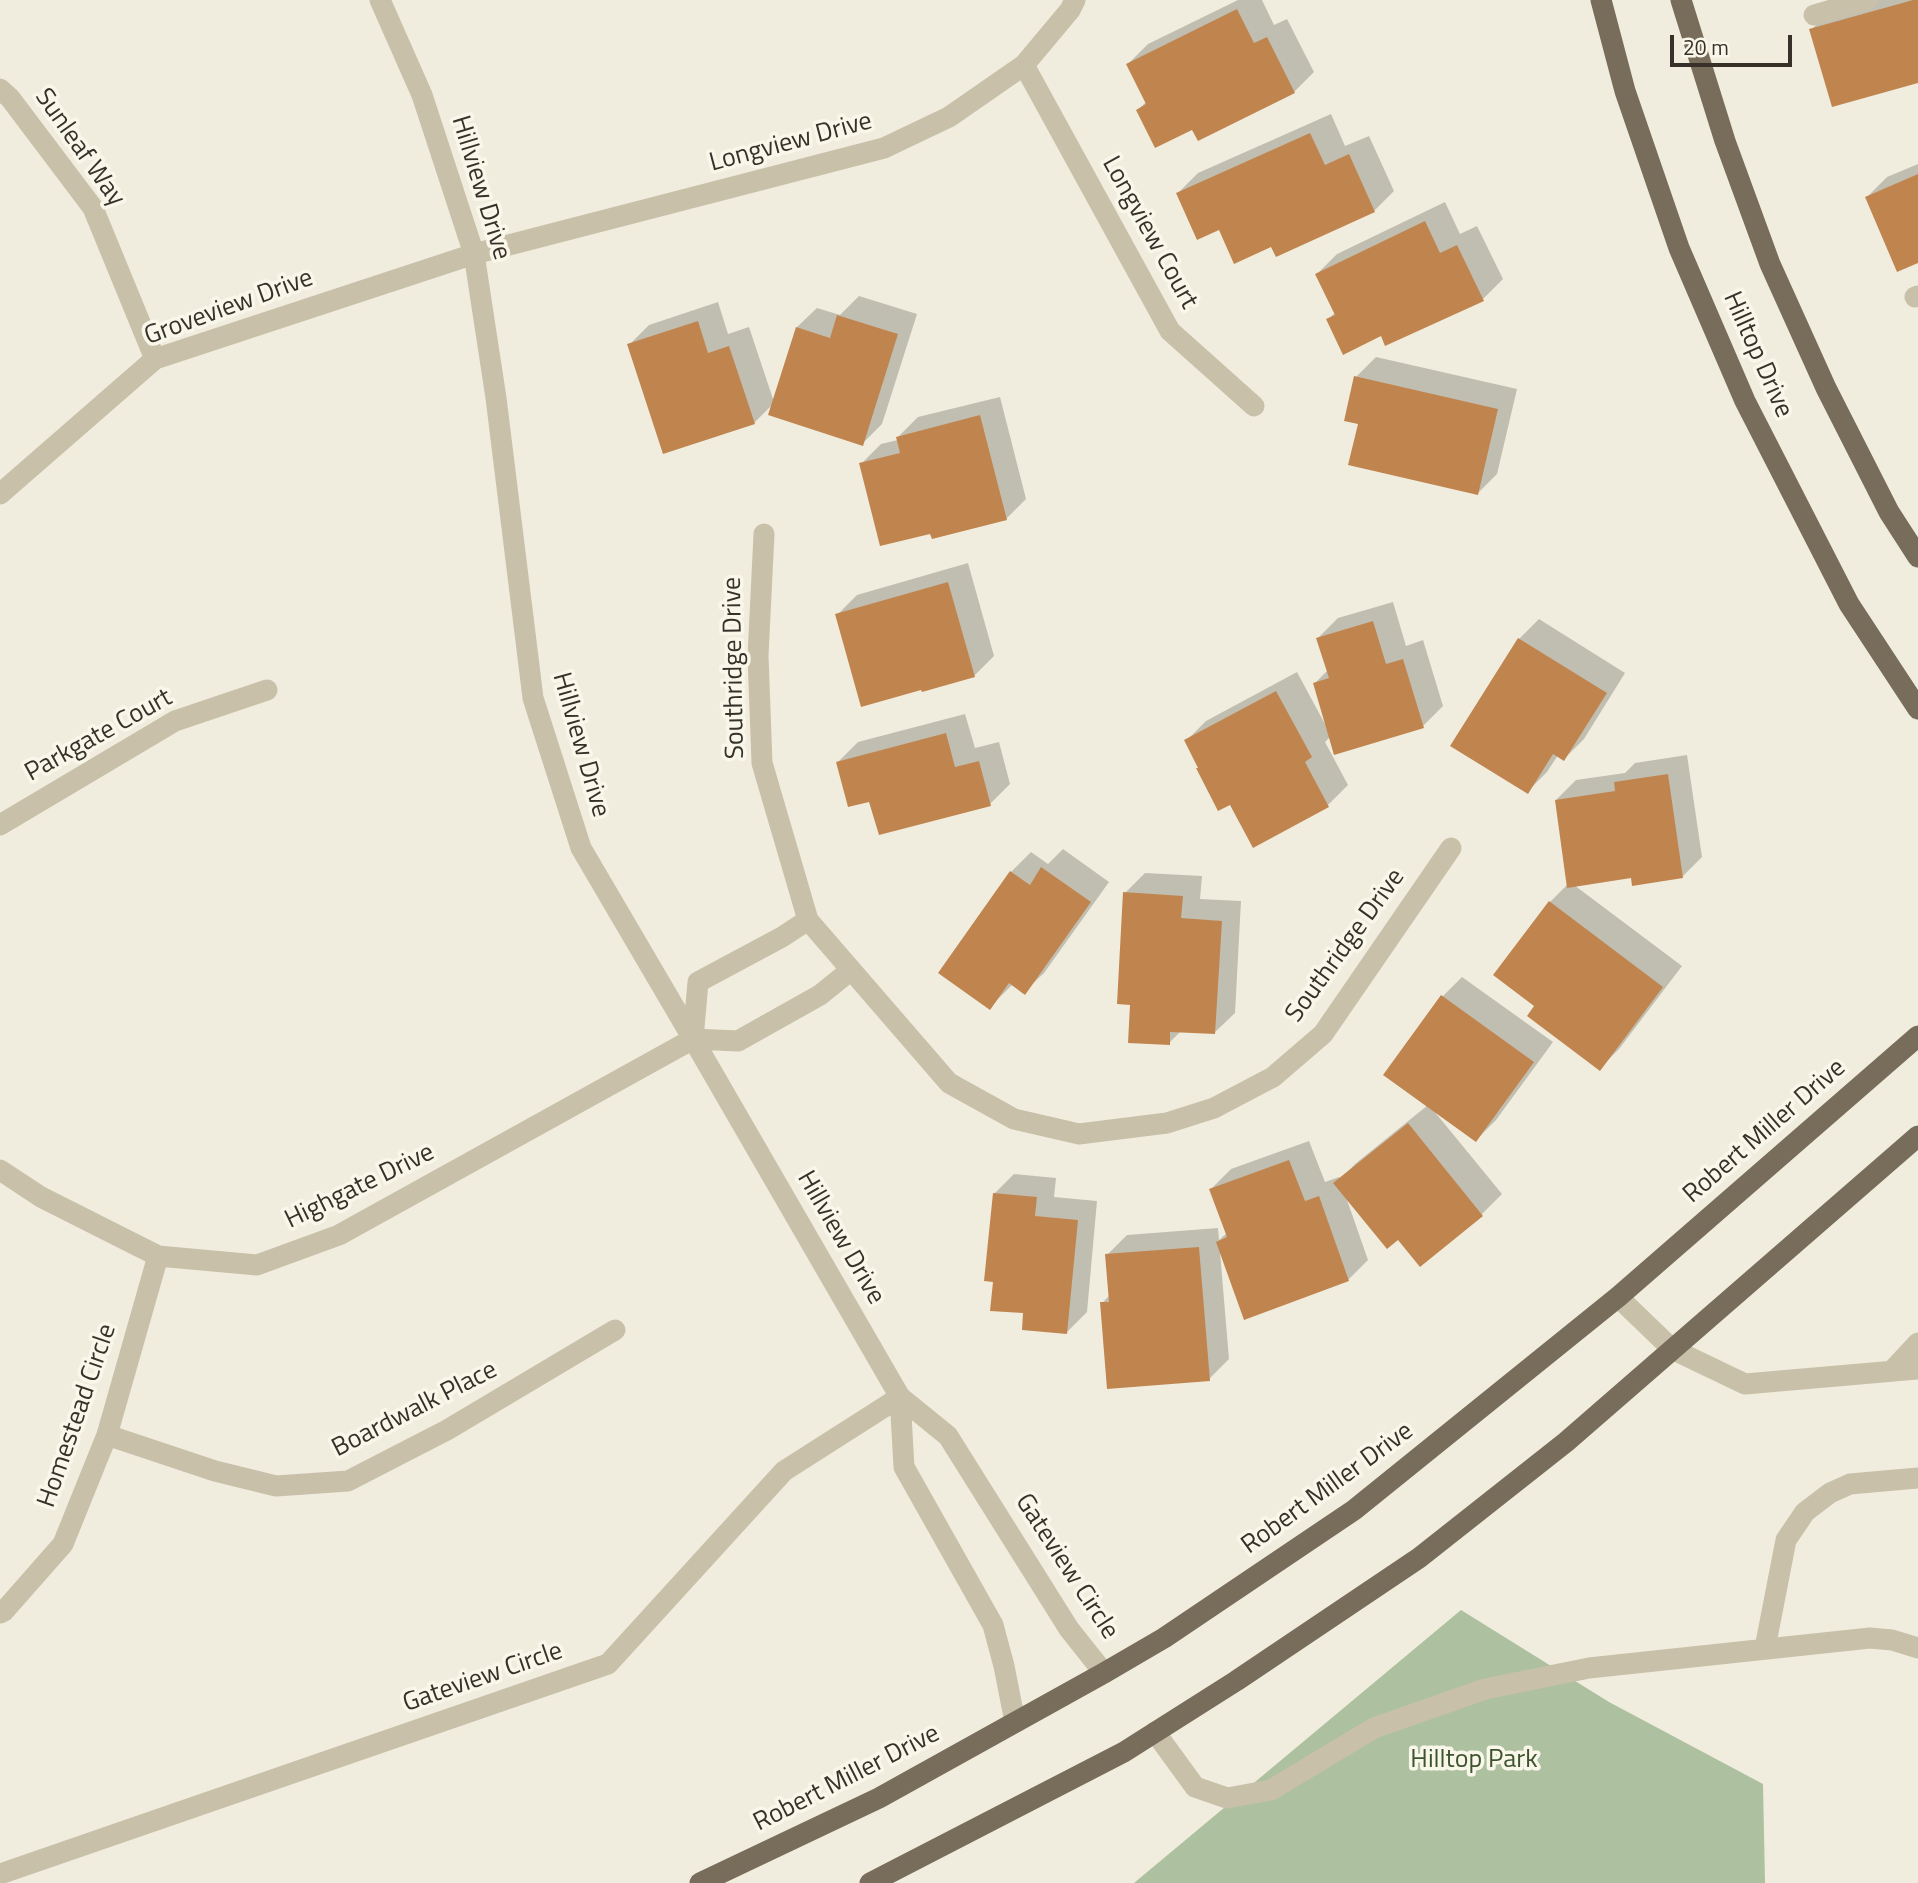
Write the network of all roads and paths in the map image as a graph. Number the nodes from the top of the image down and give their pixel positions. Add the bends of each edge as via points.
1 (380, 0) edge
2 (1074, 0) edge
3 (1601, 0) edge
4 (1681, 0) edge
5 (1867, 0) edge
6 (1814, 15) dead end
7 (1024, 65) junction
8 (0, 89) edge
9 (474, 254) junction
10 (155, 359) junction
11 (1254, 406) dead end
12 (0, 494) edge
13 (764, 534) dead end
14 (1918, 557) edge
15 (267, 690) dead end
16 (1918, 709) edge
17 (0, 825) edge
18 (1451, 848) dead end
19 (808, 920) junction
20 (851, 970) junction
21 (1918, 1036) edge
22 (693, 1039) junction
23 (1918, 1136) edge
24 (0, 1170) edge
25 (158, 1256) junction
26 (1618, 1297) junction
27 (615, 1331) dead end
28 (1918, 1343) edge
29 (1672, 1349) junction
30 (1918, 1369) edge
31 (1892, 1371) junction
32 (900, 1398) junction
33 (107, 1435) junction
34 (1918, 1478) edge
35 (0, 1613) edge
36 (1765, 1648) junction
37 (1918, 1648) edge
38 (1104, 1673) junction
39 (1016, 1722) junction
40 (1155, 1732) junction
41 (0, 1874) edge
42 (700, 1883) edge
43 (870, 1883) edge

1 - 9 street, Hillview Drive via 422,95
2 - 7 street, Longview Drive
3 - 16 main road, Hilltop Drive via 1625,91 1679,248 1745,401 1849,604
4 - 14 main road, Hilltop Drive via 1770,264 1882,499
5 - 6 street
7 - 9 street, Longview Drive via 949,117 884,148
7 - 11 street, Longview Court via 1170,331
8 - 10 street, Sunleaf Way via 93,208
9 - 10 street, Groveview Drive
9 - 22 street, Hillview Drive via 533,698 581,848
10 - 12 street, Groveview Drive
13 - 19 street, Southridge Drive via 758,656 762,763
15 - 17 street, Parkgate Court via 175,721
18 - 20 street, Southridge Drive via 1323,1034 1273,1077 1214,1108 1167,1123 1079,1133 1014,1119 949,1083
19 - 20 street, Southridge Drive
19 - 22 street via 698,982
20 - 22 street via 820,995 738,1041
21 - 26 main road, Robert Miller Drive
22 - 25 street, Highgate Drive via 339,1235 257,1265
22 - 32 street, Hillview Drive
23 - 29 main road
24 - 25 street, Highgate Drive via 41,1197
25 - 33 street, Homestead Circle
26 - 29 street
26 - 38 main road, Robert Miller Drive via 1354,1510
27 - 33 street, Boardwalk Place via 447,1430 348,1481 276,1486
28 - 31 street
29 - 31 street via 1745,1384
29 - 40 main road via 1566,1442 1419,1558
30 - 31 street
32 - 38 street, Gateview Circle via 948,1436 1069,1629
32 - 39 street via 905,1466 993,1625
32 - 41 street, Gateview Circle via 784,1471 608,1664
33 - 35 street, Homestead Circle via 63,1544
34 - 36 street via 1850,1484 1805,1512 1786,1540
36 - 37 street via 1870,1637
36 - 40 street via 1589,1668 1485,1689 1374,1728 1271,1790 1227,1798 1195,1787
38 - 39 main road, Robert Miller Drive
39 - 42 main road, Robert Miller Drive via 879,1798
40 - 43 main road

